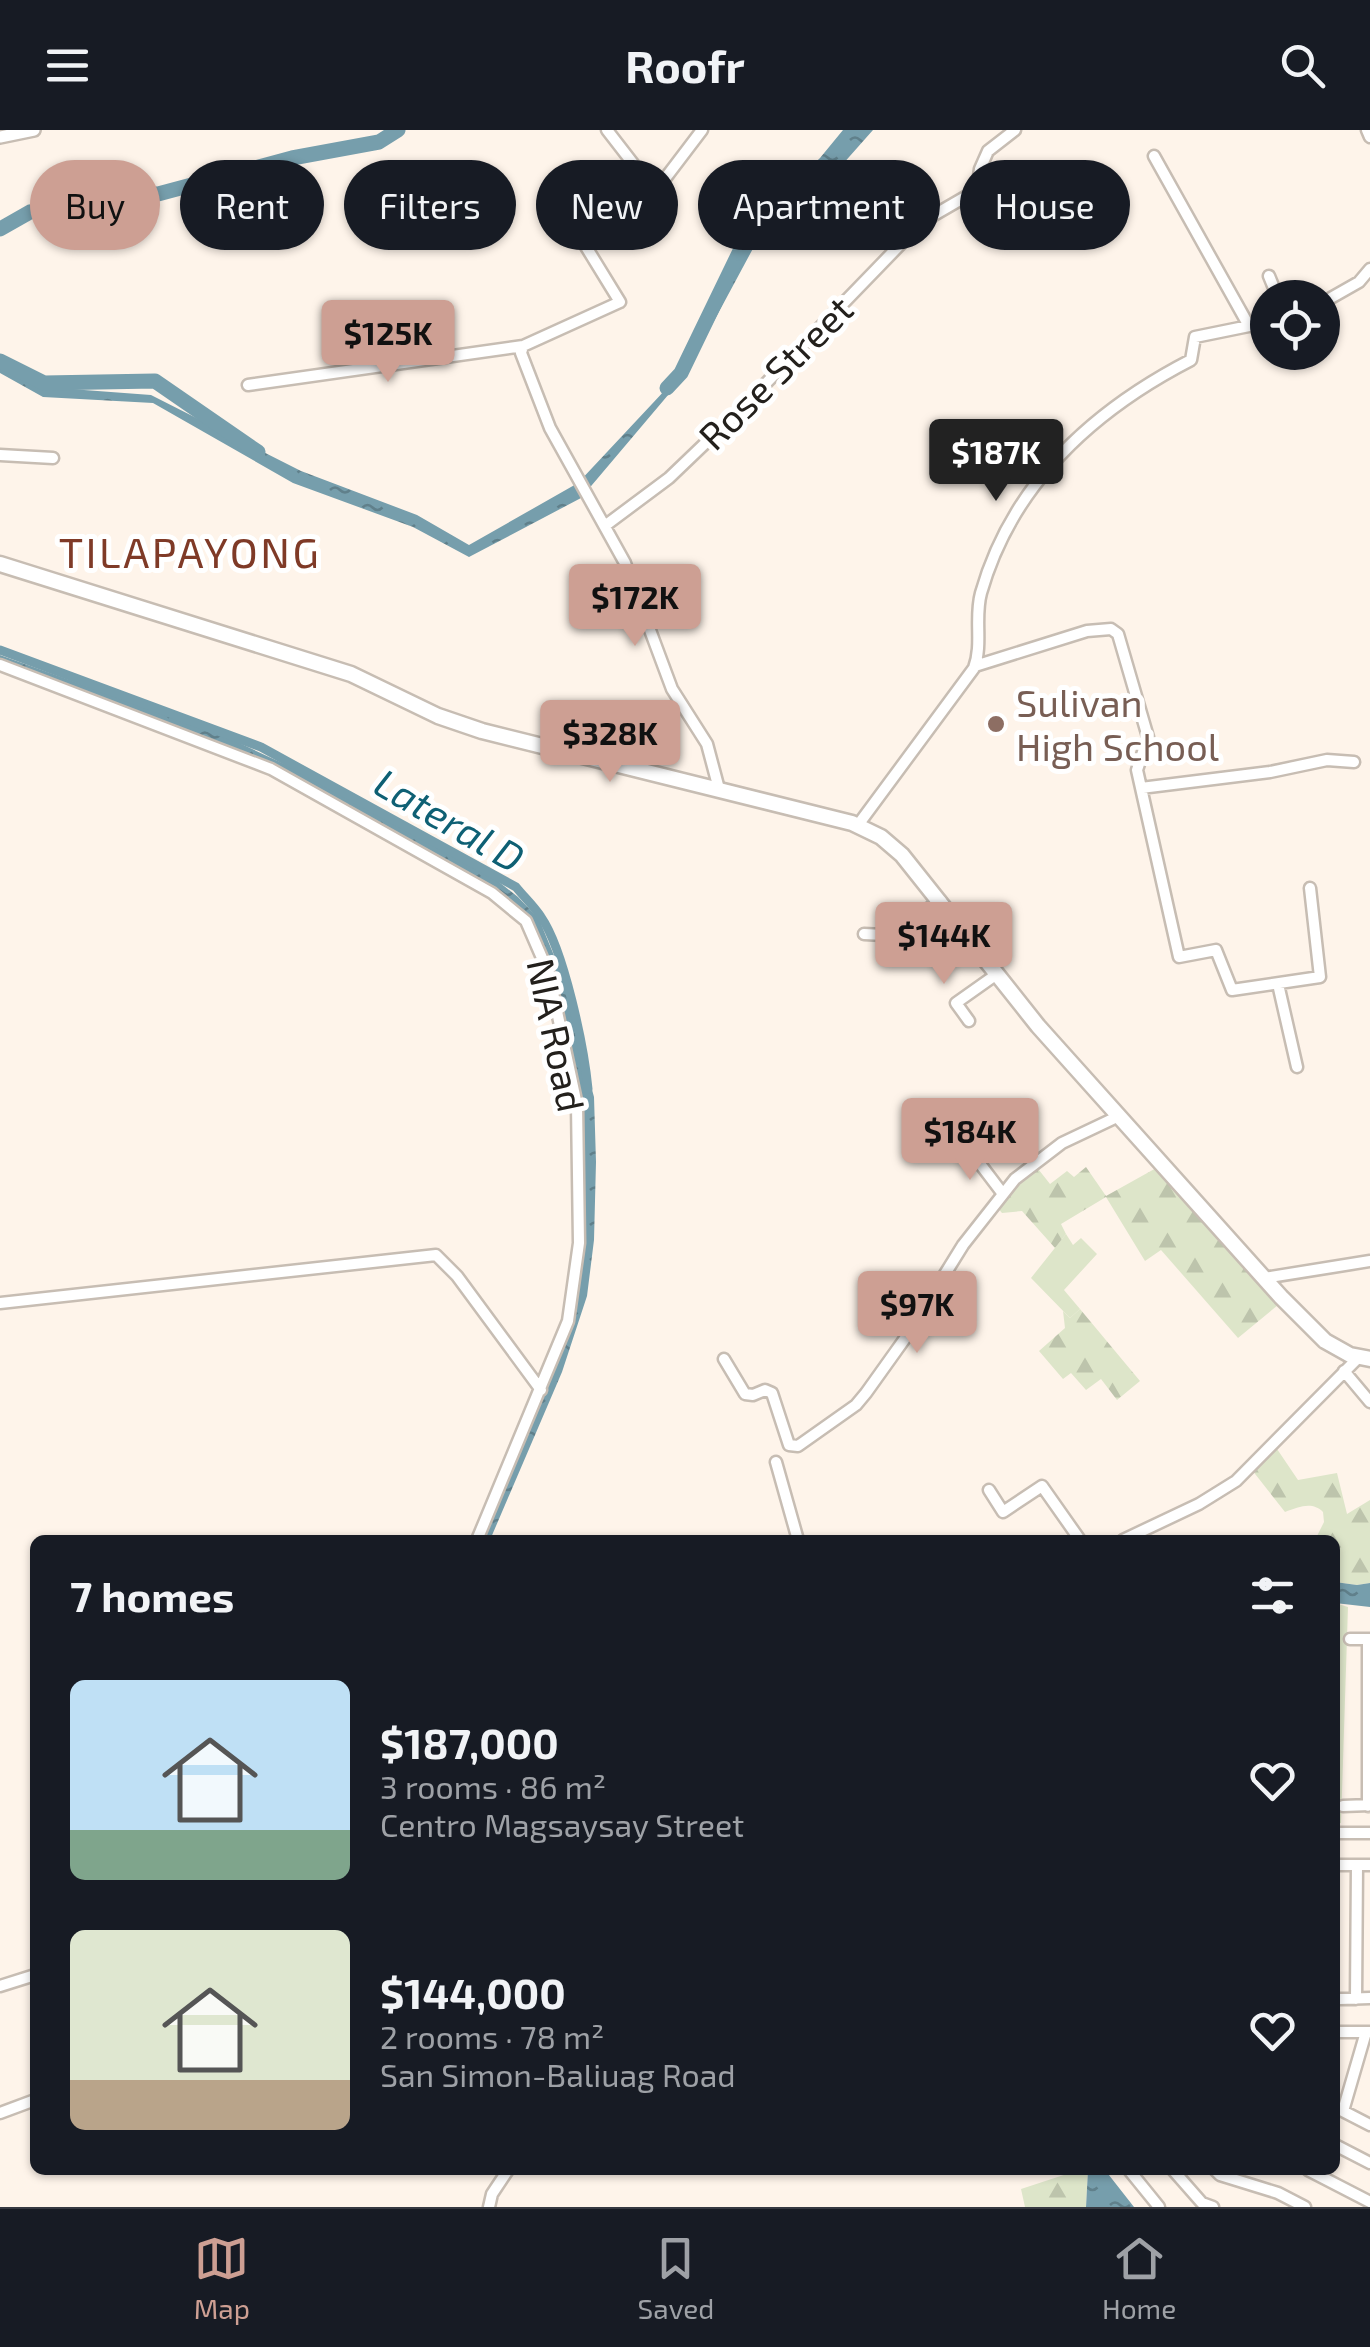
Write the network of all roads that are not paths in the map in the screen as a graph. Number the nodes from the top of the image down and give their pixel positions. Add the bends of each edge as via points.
1 (34, 130) edge
2 (606, 130) edge
3 (702, 130) edge
4 (1016, 130) edge
5 (1366, 130) edge
6 (0, 137) edge
7 (1370, 137) edge
8 (1154, 156) dead end
9 (630, 160) edge
10 (678, 162) edge
11 (588, 250) edge
12 (1370, 269) edge
13 (1268, 276) dead end
14 (1270, 280) edge
15 (1340, 292) edge
16 (1248, 326) joint
17 (523, 346) junction
18 (248, 385) dead end
19 (0, 456) edge
20 (53, 458) dead end
21 (606, 525) junction
22 (0, 564) edge
23 (0, 665) edge
24 (975, 666) junction
25 (1354, 762) dead end
26 (1142, 788) junction
27 (718, 789) junction
28 (858, 825) junction
29 (1310, 888) dead end
30 (941, 902) junction
31 (864, 934) dead end
32 (998, 974) junction
33 (1278, 984) junction
34 (969, 1021) dead end
35 (1297, 1067) dead end
36 (1119, 1116) junction
37 (968, 1148) dead end
38 (1003, 1194) junction
39 (1370, 1261) edge
40 (1264, 1278) junction
41 (0, 1303) edge
42 (1364, 1358) edge
43 (724, 1360) dead end
44 (1344, 1372) junction
45 (540, 1390) junction
46 (1370, 1402) edge
47 (776, 1462) dead end
48 (990, 1490) dead end
49 (478, 1535) edge
50 (797, 1535) edge
51 (1076, 1535) edge
52 (1134, 1535) edge
53 (1369, 1638) edge
54 (1350, 1639) dead end
55 (1369, 1766) edge
56 (1343, 1806) dead end
57 (1369, 1806) edge
58 (1340, 1833) edge
59 (1370, 1833) edge
60 (1340, 1865) edge
61 (1357, 1865) junction
62 (1370, 1865) edge
63 (30, 1977) edge
64 (0, 1986) edge
65 (1356, 1998) junction
66 (1370, 1998) edge
67 (1340, 1999) dead end
68 (1340, 2032) edge
69 (1368, 2032) edge
70 (30, 2102) edge
71 (1340, 2106) edge
72 (1340, 2110) edge
73 (0, 2113) edge
74 (1370, 2125) edge
75 (1340, 2148) edge
76 (1370, 2163) edge
77 (505, 2175) edge
78 (1133, 2175) edge
79 (1177, 2175) edge
80 (1220, 2175) edge
81 (1318, 2175) edge
82 (1370, 2202) edge
83 (488, 2207) edge
84 (1159, 2207) edge
85 (1214, 2207) edge
86 (1305, 2207) edge

1 - 6 street
2 - 9 street
3 - 10 street
4 - 21 street, Rose Street via 988,151 972,193 922,222 742,408 657,488
5 - 7 street
8 - 16 street
11 - 17 street via 620,302
12 - 15 street
13 - 14 street
16 - 24 street via 1195,337 1190,360 1078,435 1019,504 982,590
17 - 18 street
17 - 21 street via 550,428
19 - 20 street
21 - 27 street via 672,690 707,744
22 - 27 main road via 351,674 482,731
23 - 45 street, NIA Road via 271,769 492,893 526,921 549,974 577,1105 580,1228 574,1284 568,1321
24 - 26 street via 1086,631 1114,631 1148,737 1137,770
24 - 28 street
25 - 26 street via 1327,760
26 - 33 street via 1179,956 1216,950 1232,990
27 - 28 main road
28 - 30 main road via 902,855
29 - 33 street via 1320,977
30 - 31 street via 884,935
30 - 32 main road
32 - 34 street via 957,1002
32 - 36 main road
33 - 35 street
36 - 38 street via 1056,1147
36 - 40 main road
37 - 38 street
38 - 43 street via 866,1393 798,1446 789,1445 772,1392 746,1394
39 - 40 street
40 - 42 main road via 1325,1342
41 - 45 street via 436,1254
42 - 44 street
44 - 46 street
44 - 52 street via 1236,1481
45 - 49 street, NIA Road
47 - 50 street
48 - 51 street via 1003,1512 1042,1486
53 - 54 street
53 - 55 street
55 - 57 street
56 - 57 street
58 - 59 street
60 - 61 street
61 - 62 street
61 - 65 street
63 - 64 street
65 - 66 street
65 - 67 street
68 - 69 street
69 - 71 street
70 - 73 street
72 - 74 street
75 - 76 street
77 - 83 street
78 - 84 street
79 - 85 street via 1202,2204
80 - 86 street
81 - 82 street

